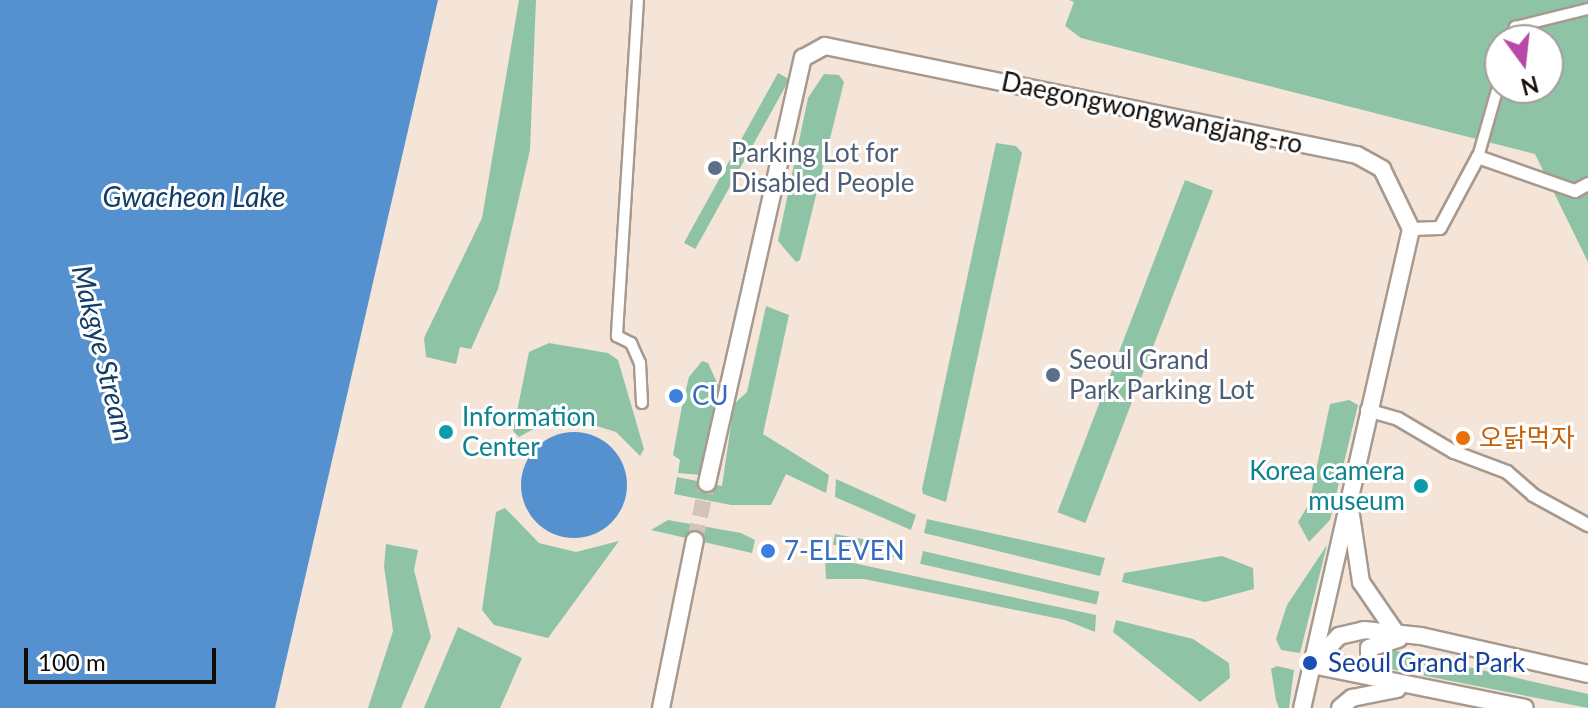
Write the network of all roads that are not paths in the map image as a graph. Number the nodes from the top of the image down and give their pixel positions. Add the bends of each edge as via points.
1 (638, 0) edge
2 (1588, 9) edge
3 (1527, 24) edge
4 (1493, 104) edge
5 (1478, 157) junction
6 (1588, 184) edge
7 (1411, 229) junction
8 (642, 403) dead end
9 (1367, 410) junction
10 (707, 483) tunnel mouth
11 (1351, 488) junction
12 (1588, 525) edge
13 (695, 540) tunnel mouth
14 (1396, 633) junction
15 (1421, 636) junction
16 (1312, 665) junction
17 (1588, 674) edge
18 (1387, 682) junction
19 (1432, 688) junction
20 (661, 708) edge
21 (1302, 708) edge
22 (1340, 708) edge
23 (1525, 708) edge

1 - 8 street via 617,336 631,343 640,363
2 - 3 street
4 - 5 street
5 - 6 street via 1575,191
5 - 7 street via 1440,228
7 - 9 street
7 - 10 street, Daegongwongwangjang-ro via 1382,169 1357,155 825,46 803,58
9 - 11 street
9 - 12 street via 1398,419 1454,452 1507,472 1533,495
11 - 14 street via 1352,554 1361,582
11 - 16 street
13 - 20 street
14 - 15 street
14 - 16 street via 1364,630 1339,636
15 - 17 street
15 - 18 street via 1369,648 1369,658
16 - 18 street
16 - 21 street
18 - 19 street
19 - 22 street via 1387,689 1352,698
19 - 23 street

